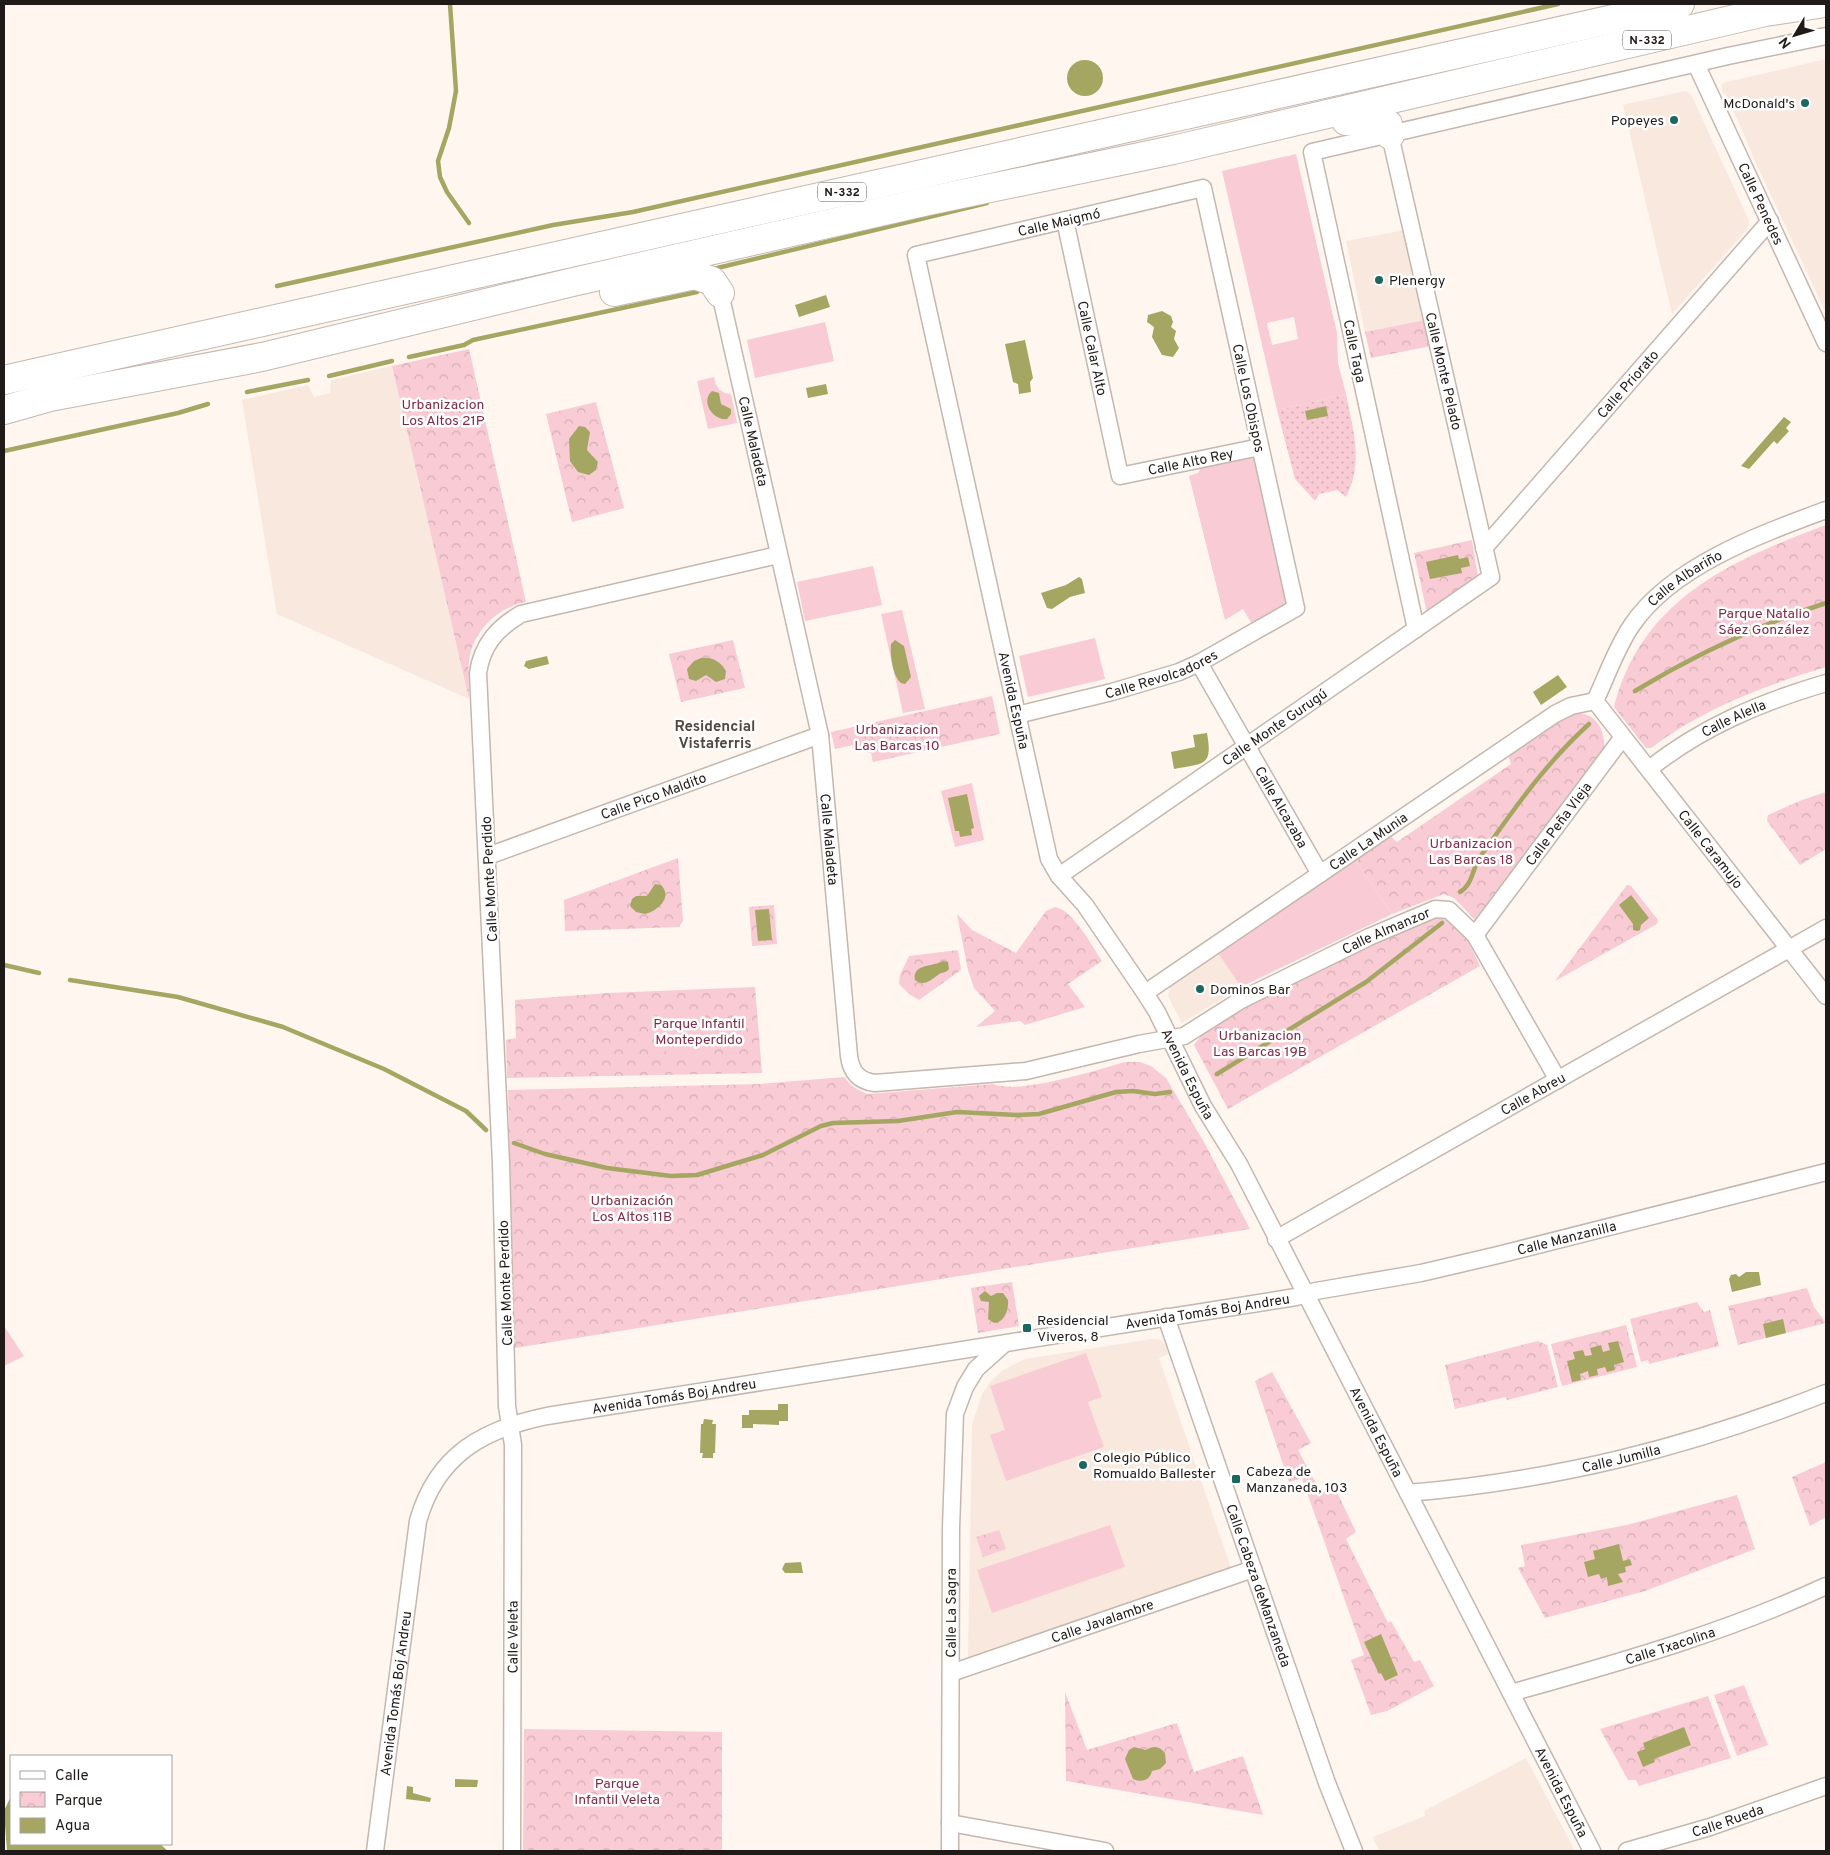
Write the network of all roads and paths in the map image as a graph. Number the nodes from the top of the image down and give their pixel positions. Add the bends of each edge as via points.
1 (1680, 4) edge
2 (1819, 4) edge
3 (1826, 36) edge
4 (1696, 64) junction
5 (1272, 126) junction
6 (1390, 135) junction
7 (1203, 188) joint
8 (1065, 220) junction
9 (1770, 221) junction
10 (916, 255) joint
11 (720, 293) joint
12 (1826, 343) edge
13 (4, 380) edge
14 (4, 410) edge
15 (4, 420) edge
16 (1260, 447) junction
17 (1121, 476) joint
18 (1826, 510) edge
19 (1484, 548) junction
20 (778, 555) junction
21 (1491, 577) joint
22 (1296, 608) joint
23 (1416, 628) junction
24 (1199, 663) junction
25 (1826, 683) edge
26 (1595, 701) junction
27 (1017, 715) junction
28 (820, 735) junction
29 (1623, 737) junction
30 (1246, 745) junction
31 (1649, 769) junction
32 (488, 856) junction
33 (1320, 874) junction
34 (1059, 876) junction
35 (1826, 928) edge
36 (1475, 935) junction
37 (1790, 949) junction
38 (1145, 993) junction
39 (1826, 996) edge
40 (1170, 1039) junction
41 (1558, 1080) junction
42 (1826, 1172) edge
43 (1276, 1239) junction
44 (1305, 1294) junction
45 (1166, 1318) junction
46 (1005, 1343) junction
47 (946, 1352) junction
48 (970, 1378) junction
49 (1826, 1393) edge
50 (510, 1425) junction
51 (1408, 1493) junction
52 (1253, 1569) junction
53 (1826, 1586) edge
54 (951, 1673) junction
55 (1511, 1694) junction
56 (1826, 1786) edge
57 (950, 1823) junction
58 (375, 1851) edge
59 (512, 1851) edge
60 (950, 1851) edge
61 (1105, 1851) edge
62 (1354, 1851) edge
63 (1592, 1851) edge
64 (1627, 1851) edge

1 - 13 highway, N-332
2 - 5 highway, N-332 via 1765,12
3 - 4 street
4 - 6 street
4 - 9 street, Calle Penedes
5 - 6 highway via 1378,120 1388,124
5 - 14 highway, N-332 via 928,201 262,357 50,397
6 - 19 street, Calle Monte Pelado
6 - 23 street, Calle Taga via 1312,152
7 - 8 street, Calle Maigmó
7 - 16 street, Calle Los Obispos
8 - 10 street, Calle Maigmó
8 - 17 street, Calle Calar Alto
9 - 12 street, Calle Penedes
9 - 19 street, Calle Priorato
10 - 27 street, Avenida Espuña
11 - 15 highway via 707,278 690,276 156,395
11 - 20 street, Calle Maladeta
16 - 17 street, Calle Alto Rey
16 - 22 street, Calle Los Obispos
18 - 26 street, Calle Albariño via 1705,563 1666,589 1632,625 1618,648
19 - 21 street, Calle Monte Pelado
20 - 28 street, Calle Maladeta
20 - 32 street, Calle Monte Perdido via 521,614 491,637 484,649 478,673
21 - 23 street, Calle Monte Gurugú
22 - 24 street, Calle Revolcadores
23 - 30 street, Calle Monte Gurugú
24 - 27 street, Calle Revolcadores via 1130,686
24 - 30 street, Calle Alcazaba
25 - 31 street, Calle Alella via 1722,721
26 - 29 street, Calle Caramujo
26 - 33 street, Calle La Munia via 1571,706 1555,714
27 - 34 street, Avenida Espuña via 1046,849
28 - 32 street, Calle Pico Maldito
28 - 40 street, Calle Maladeta via 850,1065 860,1078 875,1083 1019,1072
29 - 31 street, Calle Caramujo
29 - 36 street, Calle Peña Vieja
30 - 33 street, Calle Alcazaba
30 - 34 street, Calle Monte Gurugú via 1232,758
31 - 37 street, Calle Caramujo
32 - 50 street, Calle Monte Perdido
33 - 38 street, Calle La Munia
34 - 38 street, Avenida Espuña via 1085,905
35 - 37 street, Calle Abreu
36 - 40 street, Calle Almanzor via 1449,910 1435,909 1241,1000 1184,1036
36 - 41 street, Calle Almanzor
37 - 39 street, Calle Caramujo
37 - 41 street, Calle Abreu
38 - 40 street, Avenida Espuña
40 - 43 street, Avenida Espuña via 1202,1106 1239,1164
41 - 43 street, Calle Abreu
42 - 44 street, Calle Manzanilla via 1498,1255
43 - 44 street, Avenida Espuña
44 - 45 street, Avenida Tomás Boj Andreu
44 - 51 street, Avenida Espuña
45 - 46 street, Avenida Tomás Boj Andreu
45 - 52 street, Calle Cabeza deManzaneda
46 - 47 street, Avenida Tomás Boj Andreu
46 - 48 street, Calle La Sagra via 983,1361
47 - 48 street via 959,1358 967,1367
47 - 50 street, Avenida Tomás Boj Andreu via 548,1416
48 - 54 street, Calle La Sagra via 958,1405 954,1441
49 - 51 street, Calle Jumilla via 1760,1419 1648,1454 1525,1479
50 - 58 street, Avenida Tomás Boj Andreu via 477,1440 452,1459 423,1505 415,1540
50 - 59 street, Calle Veleta via 514,1454
51 - 55 street, Avenida Espuña
52 - 54 street, Calle Javalambre
52 - 62 street, Calle Cabeza deManzaneda
53 - 55 street, Calle Txacolina via 1716,1632 1658,1652
54 - 57 street, Calle La Sagra
55 - 63 street, Avenida Espuña
56 - 64 street, Calle Rueda via 1710,1827
57 - 60 street, Calle La Sagra
57 - 61 street

